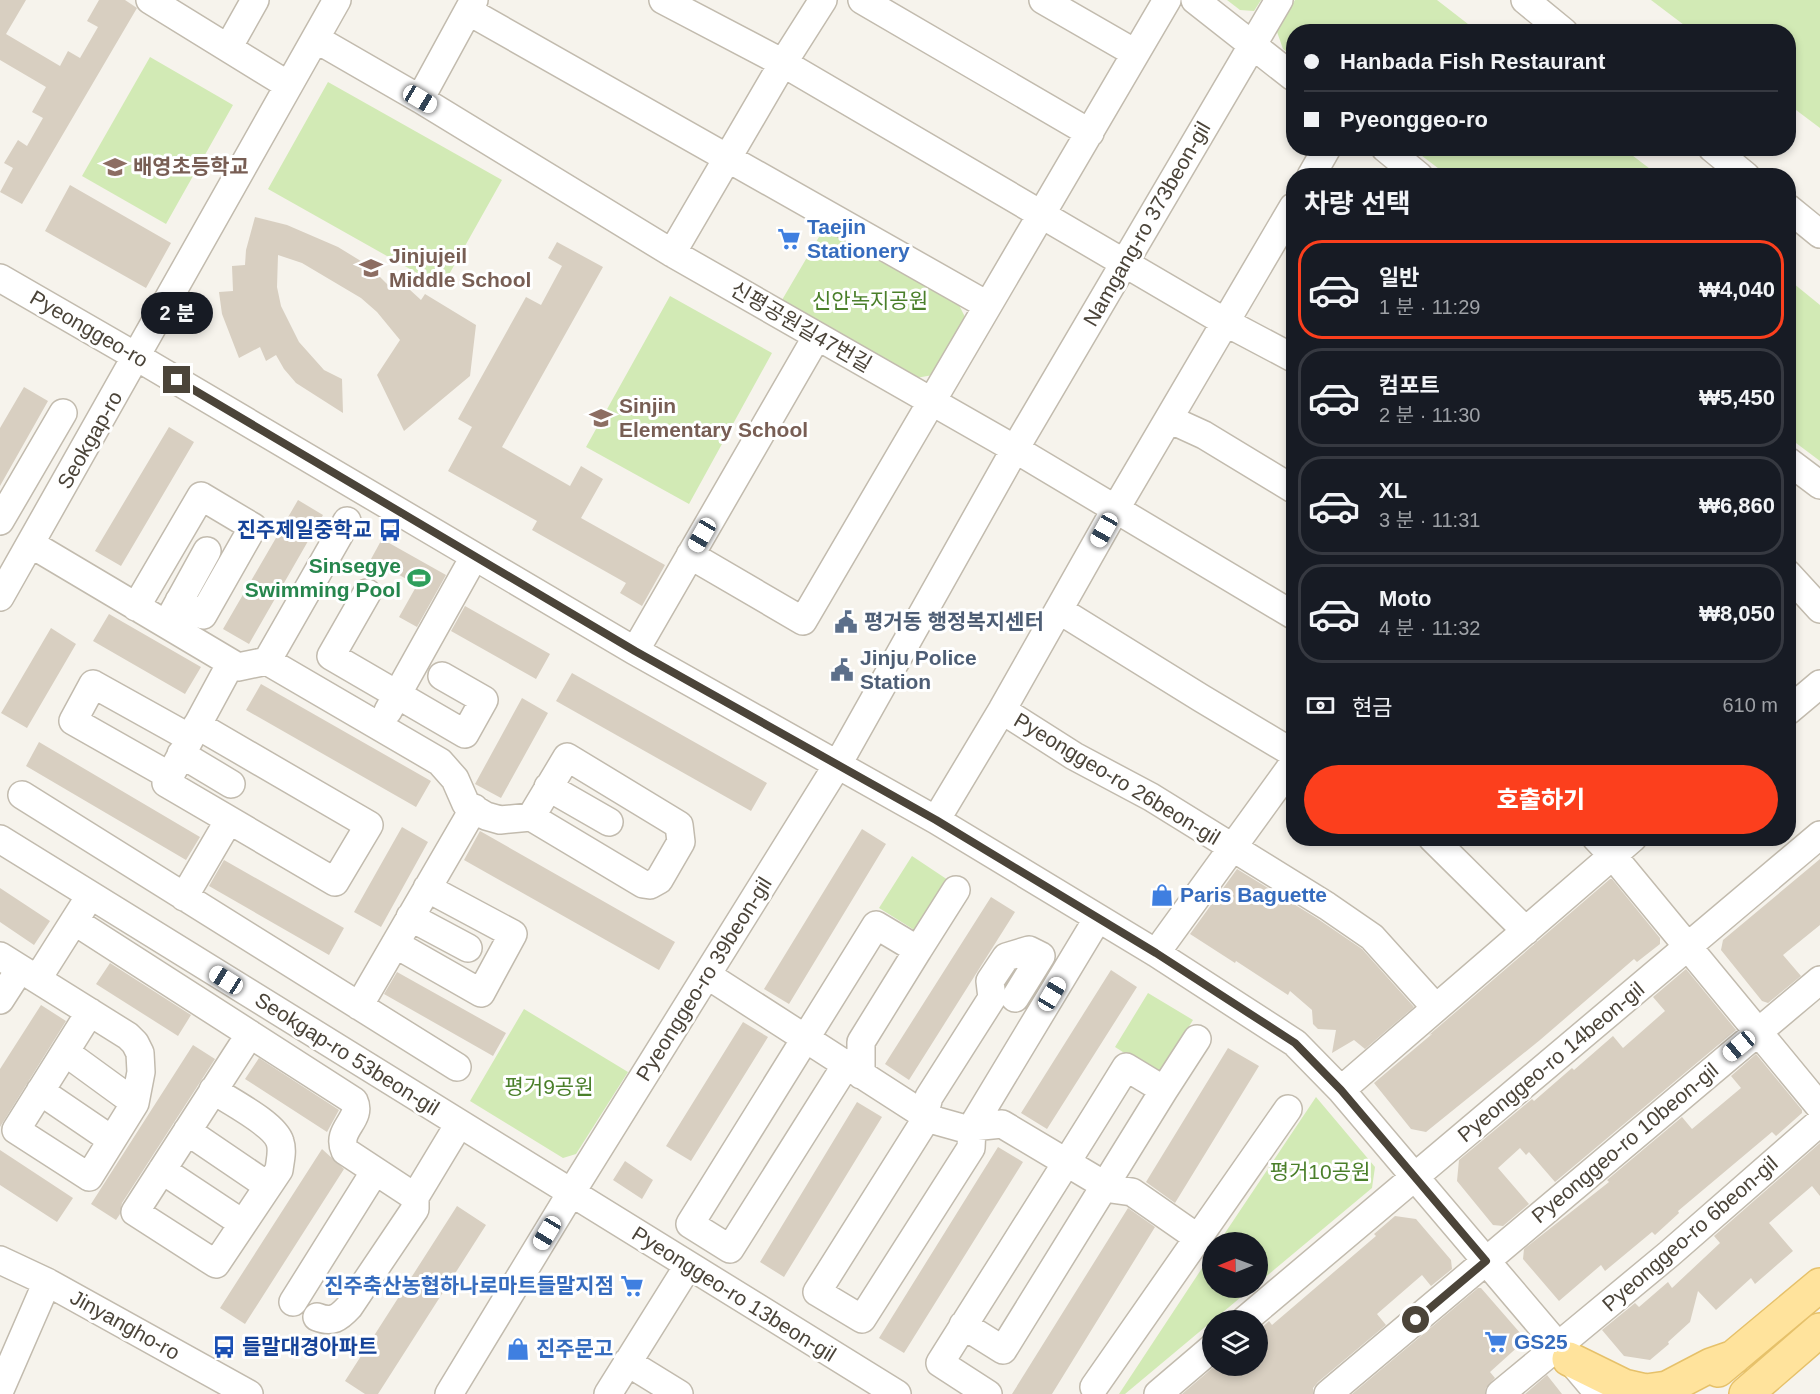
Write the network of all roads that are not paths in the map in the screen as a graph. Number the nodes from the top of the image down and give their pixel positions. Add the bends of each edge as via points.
1 (150, 0) edge
2 (255, 0) edge
3 (337, 0) edge
4 (663, 0) edge
5 (823, 0) edge
6 (862, 0) edge
7 (1043, 0) edge
8 (1167, 0) edge
9 (1195, 0) edge
10 (1279, 0) edge
11 (1525, 0) edge
12 (471, 5) edge
13 (1554, 24) edge
14 (316, 39) junction
15 (1252, 45) junction
16 (228, 48) junction
17 (1135, 53) junction
18 (783, 63) junction
19 (1286, 71) edge
20 (288, 85) junction
21 (420, 99) junction
22 (1090, 133) junction
23 (1395, 156) edge
24 (1722, 156) edge
25 (727, 158) junction
26 (1409, 168) edge
27 (1736, 168) edge
28 (1040, 214) junction
29 (1796, 214) edge
30 (1286, 222) edge
31 (1820, 234) edge
32 (672, 253) junction
33 (1125, 263) junction
34 (0, 278) edge
35 (987, 305) junction
36 (1225, 322) junction
37 (817, 336) junction
38 (1286, 354) edge
39 (137, 357) junction
40 (929, 402) junction
41 (63, 413) dead end
42 (1169, 419) junction
43 (1015, 449) junction
44 (1796, 467) edge
45 (1286, 485) edge
46 (1820, 485) edge
47 (1115, 510) junction
48 (0, 521) edge
49 (347, 521) dead end
50 (31, 544) junction
51 (207, 551) dead end
52 (690, 555) junction
53 (474, 557) junction
54 (1796, 583) edge
55 (367, 593) dead end
56 (0, 597) edge
57 (179, 601) junction
58 (136, 607) junction
59 (1820, 609) edge
60 (1059, 610) junction
61 (1286, 611) edge
62 (166, 625) junction
63 (635, 651) junction
64 (267, 661) junction
65 (231, 663) junction
66 (442, 676) dead end
67 (1820, 684) edge
68 (397, 695) junction
69 (1796, 704) edge
70 (1002, 711) junction
71 (380, 726) junction
72 (185, 748) junction
73 (1286, 749) edge
74 (838, 764) junction
75 (1286, 774) edge
76 (231, 784) dead end
77 (549, 788) junction
78 (22, 795) dead end
79 (474, 808) junction
80 (531, 817) junction
81 (229, 820) junction
82 (936, 820) junction
83 (609, 822) dead end
84 (1820, 835) edge
85 (0, 839) edge
86 (1440, 846) edge
87 (1233, 847) junction
88 (1604, 847) edge
89 (427, 888) junction
90 (956, 890) dead end
91 (90, 896) junction
92 (184, 897) junction
93 (411, 917) junction
94 (1098, 918) junction
95 (74, 921) junction
96 (1526, 931) junction
97 (395, 944) junction
98 (1688, 947) junction
99 (468, 948) dead end
100 (918, 950) junction
101 (1156, 953) junction
102 (19, 968) edge
103 (707, 975) junction
104 (1820, 980) edge
105 (1015, 998) dead end
106 (0, 1000) edge
107 (359, 1006) junction
108 (1436, 1008) junction
109 (86, 1018) junction
110 (1757, 1031) junction
111 (250, 1034) junction
112 (806, 1039) junction
113 (1197, 1039) dead end
114 (65, 1052) junction
115 (457, 1067) dead end
116 (854, 1070) junction
117 (123, 1074) dead end
118 (1164, 1090) junction
119 (1341, 1090) junction
120 (40, 1091) junction
121 (209, 1097) junction
122 (135, 1103) junction
123 (1820, 1107) edge
124 (1288, 1109) dead end
125 (924, 1115) junction
126 (1820, 1122) edge
127 (459, 1124) junction
128 (972, 1127) junction
129 (188, 1131) junction
130 (112, 1140) junction
131 (1067, 1163) junction
132 (162, 1170) junction
133 (375, 1171) junction
134 (264, 1174) junction
135 (1415, 1177) junction
136 (1104, 1186) junction
137 (571, 1193) junction
138 (415, 1197) junction
139 (242, 1223) junction
140 (1198, 1238) junction
141 (0, 1260) edge
142 (1486, 1261) junction
143 (688, 1266) junction
144 (1820, 1268) edge
145 (47, 1282) junction
146 (1820, 1285) edge
147 (293, 1302) dead end
148 (1257, 1310) edge
149 (317, 1317) dead end
150 (963, 1325) junction
151 (1820, 1330) edge
152 (1820, 1344) edge
153 (1003, 1350) junction
154 (1743, 1350) junction
155 (1564, 1353) junction
156 (1202, 1357) edge
157 (627, 1362) junction
158 (988, 1385) edge
159 (1757, 1385) edge
160 (1094, 1387) dead end
161 (0, 1390) edge
162 (249, 1394) edge
163 (449, 1394) edge
164 (608, 1394) edge
165 (679, 1394) edge
166 (897, 1394) edge
167 (1158, 1394) edge
168 (1328, 1394) edge
169 (1500, 1394) edge
170 (1599, 1394) edge
171 (1688, 1394) edge

1 - 16 street
2 - 16 street
3 - 14 street, Seokgap-ro
4 - 18 street
5 - 18 street
6 - 22 street
7 - 17 street
8 - 17 street
9 - 15 street
10 - 15 street, Namgang-ro 373beon-gil
11 - 13 street
12 - 21 street
12 - 25 street
14 - 20 street, Seokgap-ro
14 - 21 street, 신평공원길47번길
15 - 19 street
15 - 33 street, Namgang-ro 373beon-gil
16 - 20 street
17 - 22 street
18 - 25 street
18 - 28 street
20 - 39 street, Seokgap-ro
21 - 32 street, 신평공원길47번길
22 - 28 street
23 - 26 street
24 - 27 street
25 - 32 street
25 - 35 street
28 - 33 street
28 - 35 street
29 - 31 street
30 - 36 street
32 - 37 street, 신평공원길47번길
33 - 36 street
33 - 43 street, Namgang-ro 373beon-gil
34 - 39 street, Pyeonggeo-ro
35 - 40 street
36 - 38 street
36 - 42 street
37 - 40 street, 신평공원길47번길
37 - 52 street
39 - 50 street, Seokgap-ro
39 - 53 street, Pyeonggeo-ro
40 - 43 street, 신평공원길47번길
40 - 52 street via 803,621
41 - 48 street
42 - 45 street via 1204,435
42 - 47 street
43 - 47 street, 신평공원길47번길
43 - 74 street, Namgang-ro 373beon-gil
44 - 46 street
47 - 60 street
47 - 61 street
49 - 64 street
50 - 56 street, Seokgap-ro
50 - 58 street
51 - 57 street
52 - 63 street
53 - 63 street, Pyeonggeo-ro
53 - 68 street
54 - 59 street
55 - 68 street via 331,656
57 - 58 street via 203,615 253,527 201,496
57 - 62 street
58 - 62 street
60 - 70 street
60 - 73 street
62 - 65 street
63 - 74 street, Pyeonggeo-ro
64 - 65 street via 238,667
64 - 71 street
65 - 72 street
66 - 68 street via 484,700 465,734
67 - 69 street
68 - 71 street
70 - 82 street
70 - 87 street, Pyeonggeo-ro 26beon-gil
71 - 79 street via 440,762 466,804
72 - 76 street
72 - 81 street via 166,783
72 - 81 street via 369,825 336,882
74 - 82 street, Pyeonggeo-ro
74 - 103 street, Pyeonggeo-ro 39beon-gil
75 - 87 street, Pyeonggeo-ro 26beon-gil
77 - 80 street
77 - 80 street via 567,757 679,825 681,842 659,880 643,884
77 - 83 street
78 - 92 street
79 - 80 street via 501,820
79 - 89 street
81 - 92 street
82 - 94 street, Pyeonggeo-ro
84 - 98 street, Pyeonggeo-ro 14beon-gil
85 - 91 street, Seokgap-ro 53beon-gil
86 - 96 street
87 - 101 street, Pyeonggeo-ro 26beon-gil
87 - 108 street via 1372,937
88 - 96 street
88 - 98 street
89 - 93 street
89 - 97 street via 513,934 481,993
90 - 100 street
91 - 95 street
91 - 127 street, Seokgap-ro 53beon-gil
92 - 107 street
93 - 97 street
93 - 99 street
94 - 101 street, Pyeonggeo-ro
94 - 128 street
95 - 102 street
95 - 111 street
96 - 108 street
97 - 107 street
98 - 110 street
98 - 135 street, Pyeonggeo-ro 14beon-gil
100 - 112 street via 876,925
100 - 116 street via 861,1041
101 - 119 street, Pyeonggeo-ro via 1295,1043
102 - 106 street
102 - 109 street
103 - 112 street
103 - 137 street, Pyeonggeo-ro 39beon-gil
104 - 110 street, Pyeonggeo-ro 10beon-gil
105 - 125 street via 1041,956 1029,950 1006,957 1000,965 990,981 992,998 929,1097
107 - 115 street
108 - 119 street
109 - 114 street
109 - 117 street via 119,1049 126,1065
109 - 122 street via 128,1036 135,1043 141,1071
110 - 123 street
110 - 142 street, Pyeonggeo-ro 10beon-gil
111 - 121 street
111 - 133 street via 354,1101 356,1113 344,1131 342,1144 345,1152
112 - 116 street
112 - 116 street via 690,1224 730,1250
113 - 118 street
114 - 120 street
114 - 122 street
116 - 125 street
118 - 131 street via 1126,1067
118 - 136 street
119 - 135 street, Pyeonggeo-ro
120 - 130 street
120 - 130 street via 16,1130 89,1177
121 - 129 street
121 - 134 street via 273,1130 280,1141 279,1170
122 - 130 street
124 - 140 street
125 - 128 street via 963,1128
125 - 128 street via 921,1127 817,1292 862,1319 971,1148
126 - 155 street, Pyeonggeo-ro 6beon-gil
127 - 137 street, Seokgap-ro 53beon-gil
127 - 138 street
128 - 131 street via 1002,1124
129 - 132 street
129 - 134 street
131 - 136 street
131 - 150 street
132 - 139 street
132 - 139 street via 135,1212 216,1264
133 - 138 street
133 - 147 street
134 - 139 street
135 - 142 street, Pyeonggeo-ro
135 - 148 street
136 - 140 street via 1132,1192
136 - 153 street
137 - 143 street, Pyeonggeo-ro 13beon-gil
137 - 163 street, Pyeonggeo-ro 39beon-gil
138 - 149 street via 415,1209 349,1307 336,1319
140 - 160 street
141 - 145 street, Jinyangho-ro
142 - 155 street, Pyeonggeo-ro
142 - 168 street, Pyeonggeo-ro 10beon-gil
143 - 157 street
143 - 166 street, Pyeonggeo-ro 13beon-gil
144 - 154 main road
145 - 161 street
145 - 162 street, Jinyangho-ro
146 - 154 main road
150 - 153 street
150 - 158 street via 940,1363
151 - 159 main road
152 - 159 main road
153 - 158 street
154 - 155 main road via 1667,1388 1646,1391 1624,1386
154 - 171 main road
155 - 169 street, Pyeonggeo-ro 6beon-gil
155 - 170 street, Pyeonggeo-ro
156 - 167 street
157 - 164 street
157 - 165 street

